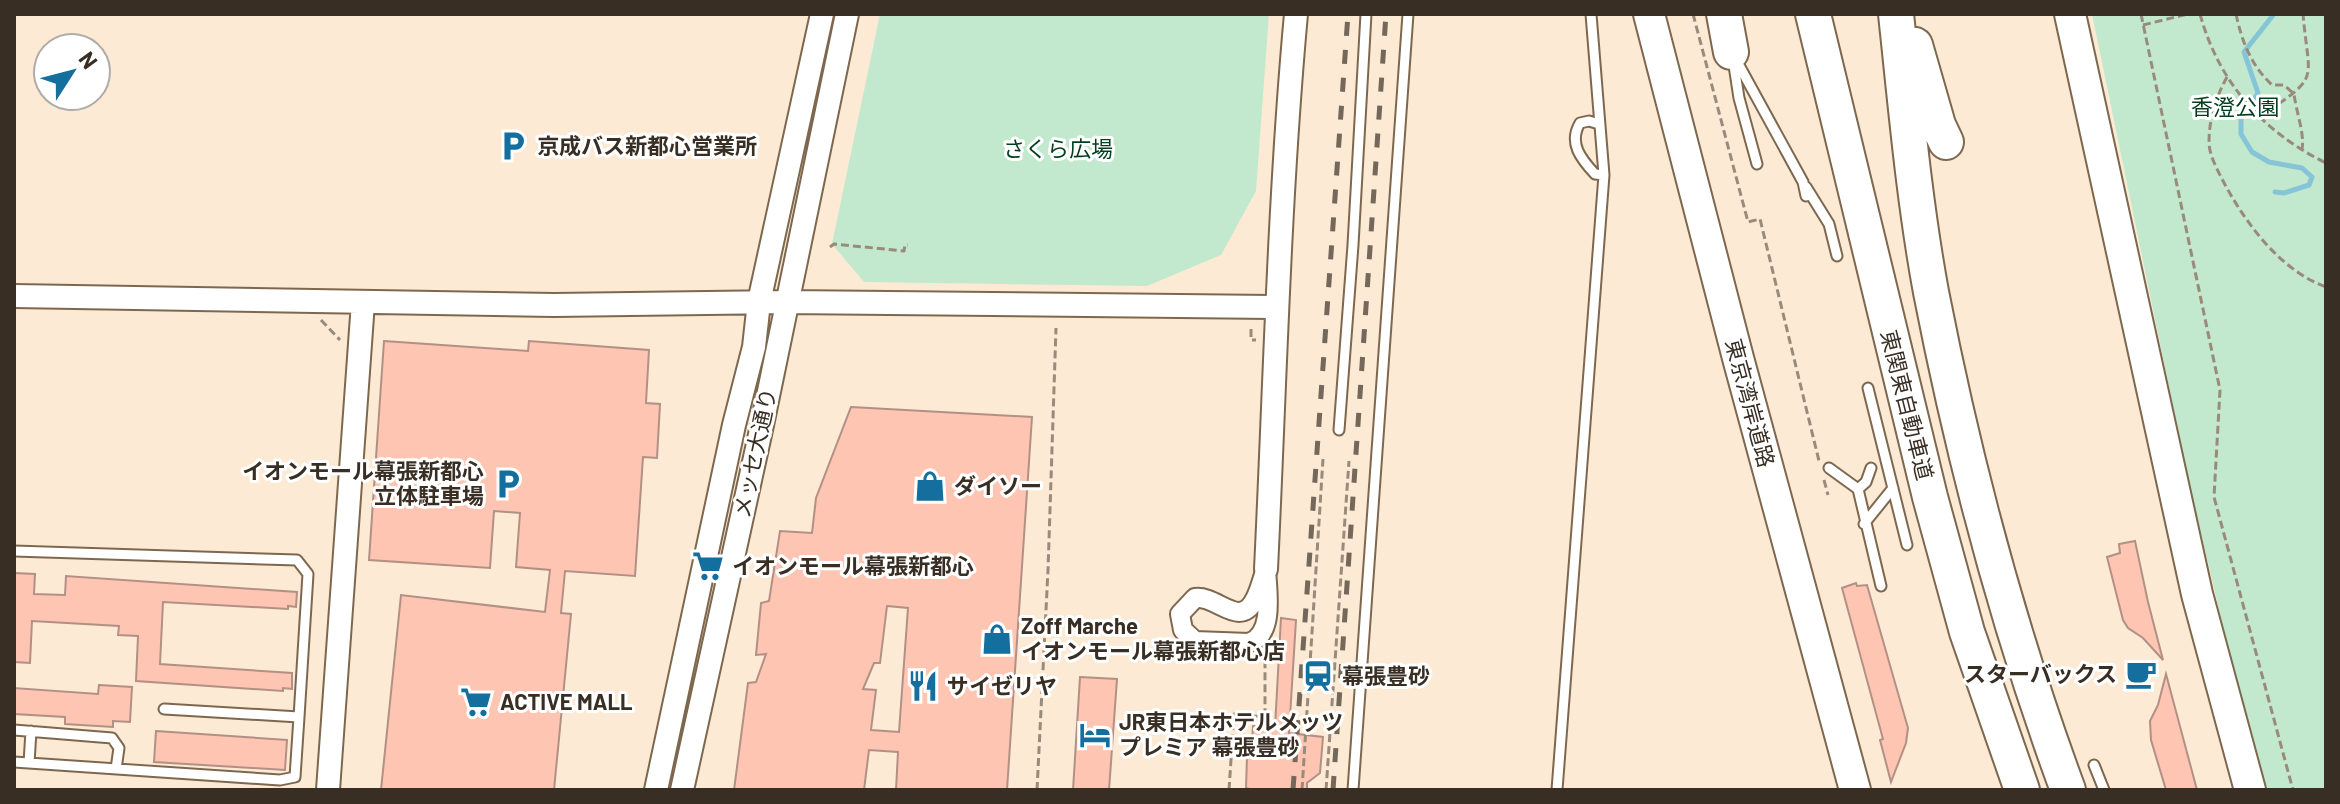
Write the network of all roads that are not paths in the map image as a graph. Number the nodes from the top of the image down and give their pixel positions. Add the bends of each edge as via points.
1 (822, 14) edge
2 (847, 14) edge
3 (1296, 14) edge
4 (1366, 14) edge
5 (1408, 14) edge
6 (1591, 14) edge
7 (1649, 14) edge
8 (1724, 14) edge
9 (1813, 14) edge
10 (1896, 14) edge
11 (1907, 14) edge
12 (2070, 14) edge
13 (1731, 52) junction
14 (1599, 124) junction
15 (1946, 142) dead end
16 (1757, 164) dead end
17 (1604, 175) junction
18 (1803, 182) junction
19 (1806, 196) dead end
20 (1837, 256) dead end
21 (14, 296) edge
22 (363, 302) junction
23 (759, 302) junction
24 (786, 302) junction
25 (1277, 307) junction
26 (1868, 388) dead end
27 (1339, 430) dead end
28 (1825, 466) road end
29 (1871, 468) dead end
30 (1893, 488) junction
31 (1858, 489) junction
32 (1864, 524) junction
33 (1907, 545) dead end
34 (14, 551) edge
35 (1266, 569) junction
36 (1881, 586) dead end
37 (164, 709) dead end
38 (299, 717) junction
39 (14, 730) edge
40 (31, 731) junction
41 (14, 762) edge
42 (29, 763) junction
43 (2094, 765) dead end
44 (116, 769) junction
45 (262, 779) junction
46 (261, 790) edge
47 (328, 790) edge
48 (656, 790) edge
49 (682, 790) edge
50 (1353, 790) edge
51 (1557, 790) edge
52 (1855, 790) edge
53 (2022, 790) edge
54 (2068, 790) edge
55 (2104, 790) edge
56 (2250, 790) edge

1 - 23 street, メッセ大通り
2 - 24 street, メッセ大通り
3 - 25 street
4 - 27 lane
5 - 50 lane
6 - 14 lane
7 - 52 highway, 東京湾岸道路
8 - 13 highway
9 - 53 highway, 東関東自動車道 via 1930,497 1967,632
10 - 54 highway, 東関東自動車道 via 1931,289 1958,419 1986,534
11 - 15 highway
12 - 56 highway via 2197,594
13 - 16 lane
13 - 18 lane
14 - 17 lane
14 - 17 lane via 1580,123 1574,144 1595,174
17 - 51 lane
18 - 19 lane
18 - 20 lane via 1829,224
21 - 22 street
22 - 23 street
22 - 47 street
23 - 24 street
23 - 48 street, メッセ大通り via 754,347
24 - 25 street
24 - 49 street, メッセ大通り
25 - 35 street
26 - 30 lane
28 - 31 lane
29 - 31 lane
30 - 32 lane
30 - 33 lane
31 - 32 lane
32 - 36 lane
34 - 38 lane via 297,560 308,574
35 - 35 street via 1265,628 1256,640 1195,641 1183,630 1180,614 1195,598 1210,599 1230,613 1247,610
37 - 38 lane
38 - 45 lane via 295,777
39 - 40 lane
40 - 42 lane
40 - 44 lane via 112,738 119,748
41 - 42 lane
42 - 44 lane
43 - 55 lane
44 - 45 lane
45 - 46 lane

